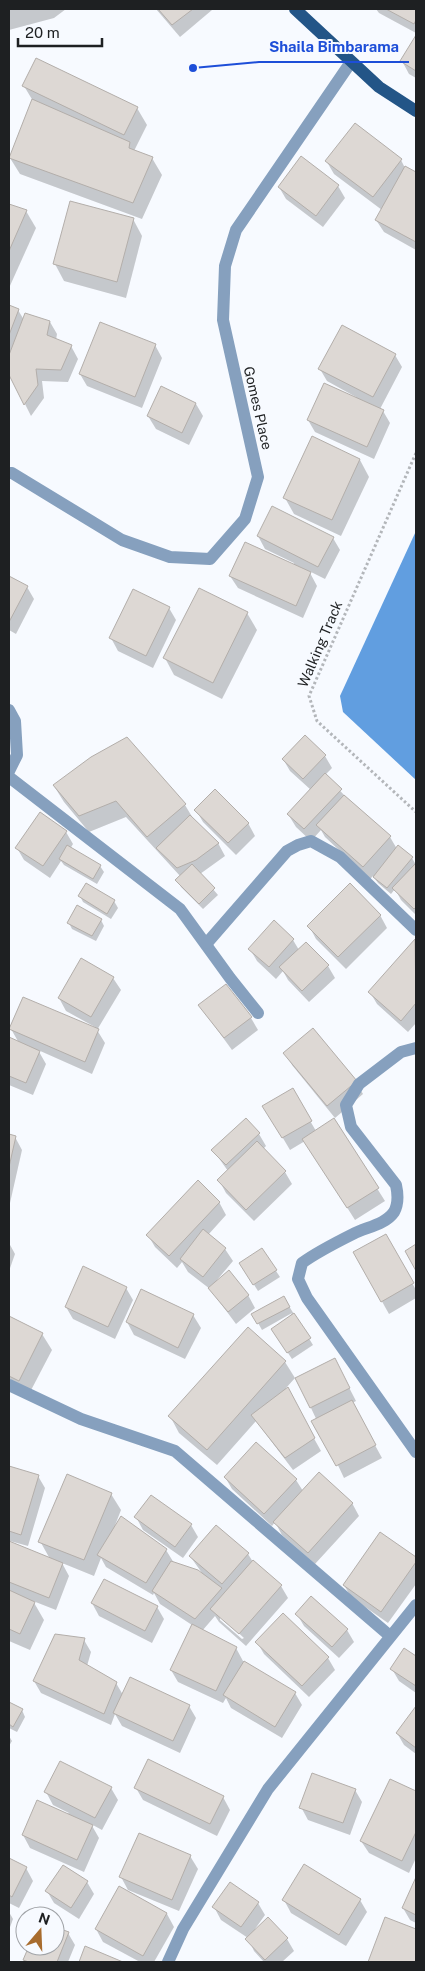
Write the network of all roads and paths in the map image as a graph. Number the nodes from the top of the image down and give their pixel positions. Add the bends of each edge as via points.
1 (295, 9) edge
2 (351, 62) junction
3 (415, 107) edge
4 (416, 453) edge
5 (9, 473) edge
6 (9, 710) edge
7 (9, 771) edge
8 (9, 777) edge
9 (416, 812) edge
10 (416, 930) edge
11 (207, 943) junction
12 (258, 1013) dead end
13 (416, 1048) edge
14 (9, 1385) edge
15 (416, 1452) edge
16 (416, 1605) edge
17 (390, 1636) junction
18 (168, 1962) edge

1 - 2 main road
2 - 3 main road via 379,87
2 - 5 street, Gomes Place via 236,230 225,266 223,320 258,477 245,519 210,559 170,557 122,540
4 - 9 path, Walking Track via 309,696 317,721
6 - 7 street via 15,721 17,756
8 - 11 street via 180,909
10 - 11 street via 340,857 311,841 287,851
11 - 12 street
13 - 15 street via 401,1052 359,1084 346,1105 351,1127 396,1185 399,1196 394,1212 384,1222 354,1233 311,1256 302,1263 298,1279 307,1298
14 - 17 street via 81,1418 175,1451
16 - 17 street
17 - 18 street via 268,1789 183,1928

